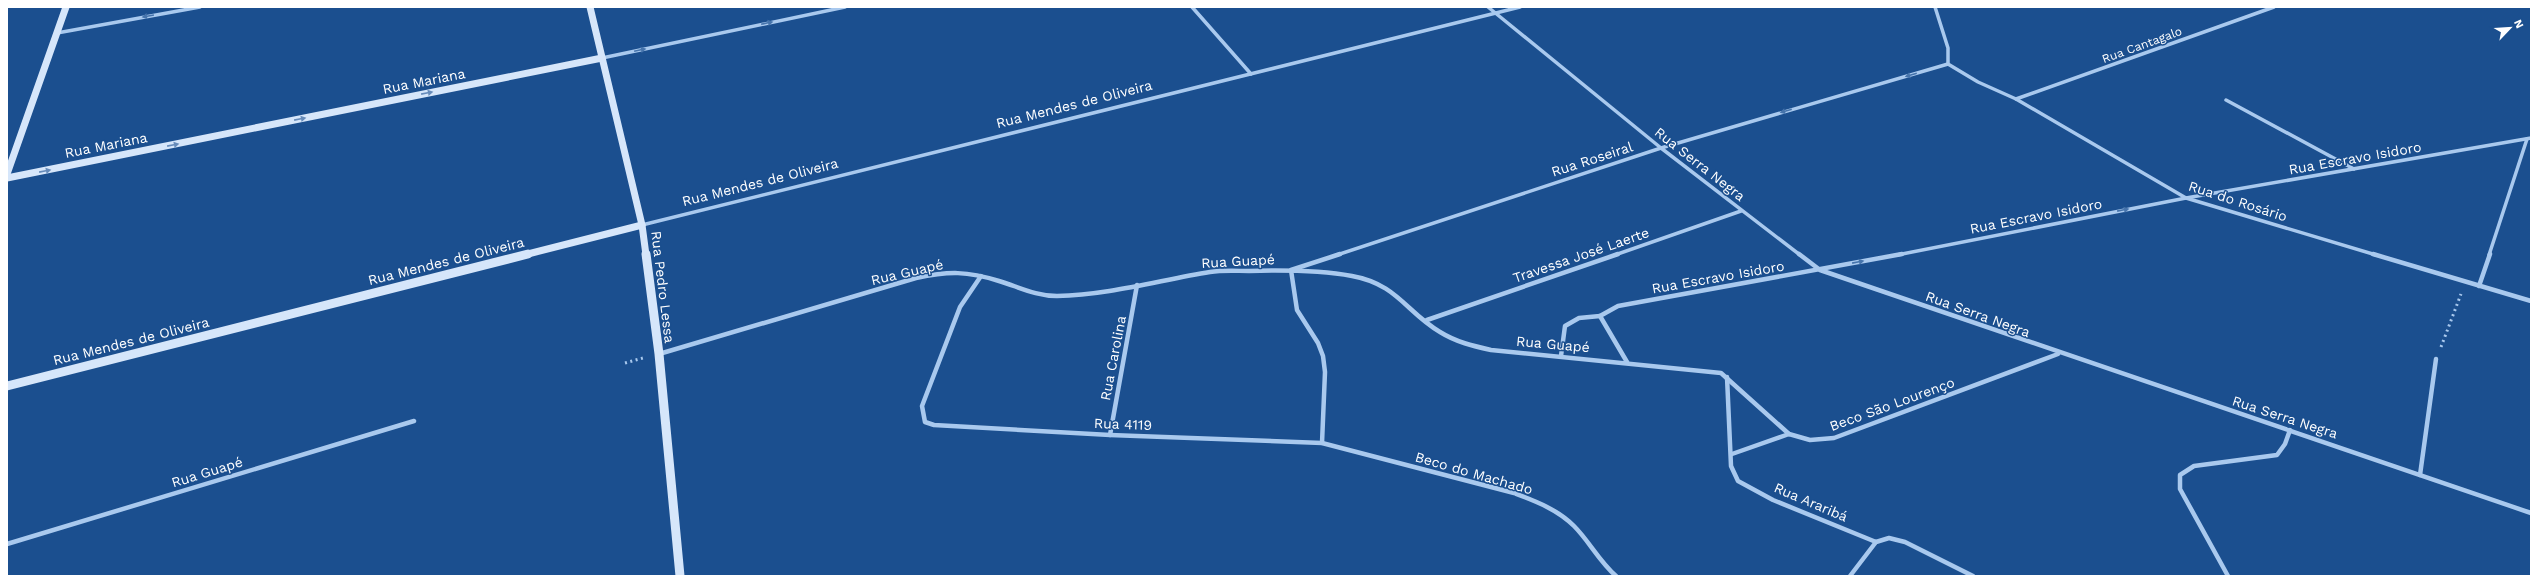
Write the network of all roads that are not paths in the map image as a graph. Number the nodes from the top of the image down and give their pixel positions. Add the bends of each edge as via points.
1 (66, 7) edge
2 (200, 7) edge
3 (590, 7) edge
4 (845, 7) edge
5 (1192, 7) edge
6 (1488, 7) edge
7 (1520, 7) edge
8 (1935, 7) edge
9 (2274, 7) edge
10 (1496, 13) junction
11 (57, 32) junction
12 (602, 58) junction
13 (1948, 64) junction
14 (1252, 74) junction
15 (2016, 99) junction
16 (2226, 100) dead end
17 (2529, 138) edge
18 (1661, 148) junction
19 (2355, 169) junction
20 (7, 174) edge
21 (7, 178) edge
22 (2186, 198) junction
23 (1741, 211) junction
24 (642, 225) junction
25 (1291, 270) junction
26 (1820, 270) junction
27 (982, 276) junction
28 (1138, 285) junction
29 (2479, 286) junction
30 (2531, 301) edge
31 (1600, 316) junction
32 (1427, 320) junction
33 (659, 354) junction
34 (2058, 354) junction
35 (1561, 356) junction
36 (2436, 359) road end
37 (1627, 362) junction
38 (1727, 377) junction
39 (7, 386) edge
40 (414, 421) dead end
41 (2290, 430) junction
42 (1789, 434) junction
43 (1110, 435) junction
44 (1322, 443) junction
45 (1732, 454) junction
46 (2420, 474) junction
47 (2531, 513) edge
48 (1876, 542) junction
49 (7, 544) edge
50 (680, 576) edge
51 (1616, 576) edge
52 (1850, 576) edge
53 (1972, 576) edge
54 (2228, 576) edge

1 - 11 street
2 -> 11 street
3 - 12 street, Rua Pedro Lessa
12 -> 4 street, Rua Mariana
5 - 14 street
6 - 10 street, Rua Serra Negra
7 - 10 street, Rua Mendes de Oliveira
8 - 13 street via 1948,48
9 - 15 street, Rua Cantagalo
10 - 14 street, Rua Mendes de Oliveira
10 - 18 street, Rua Serra Negra
11 - 20 street
21 -> 12 street, Rua Mariana
12 - 24 street, Rua Pedro Lessa
13 - 15 street, Rua do Rosário via 1978,82
13 -> 18 street, Rua Roseiral
14 - 24 street, Rua Mendes de Oliveira
15 - 22 street, Rua do Rosário
16 - 19 street
17 - 19 street, Rua Escravo Isidoro
17 - 29 street
18 - 23 street, Rua Serra Negra
18 - 25 street, Rua Roseiral
19 - 22 street, Rua Escravo Isidoro
26 -> 22 street, Rua Escravo Isidoro
22 - 29 street, Rua do Rosário
23 - 26 street, Rua Serra Negra
23 - 32 street, Travessa José Laerte
24 - 33 street, Rua Pedro Lessa
24 - 39 street, Rua Mendes de Oliveira
25 - 28 street, Rua Guapé via 1212,272
25 - 32 street, Rua Guapé via 1352,276 1374,282 1393,292
25 - 44 street via 1297,310 1318,343 1323,356 1325,372
26 - 31 street, Rua Escravo Isidoro via 1618,306
26 - 34 street, Rua Serra Negra
27 - 28 street, Rua Guapé via 1044,296 1097,292
27 - 33 street, Rua Guapé via 946,272 916,278
27 - 43 street, Rua 4119 via 960,307 922,406 925,422 934,425
28 - 43 street, Rua Carolina
29 - 30 street, Rua do Rosário
31 - 35 street via 1580,318 1565,326
31 - 37 street
32 - 35 street, Rua Guapé via 1439,332 1462,343 1491,350
33 - 50 street, Rua Pedro Lessa
34 - 41 street, Rua Serra Negra
34 - 42 street, Beco São Lourenço via 1834,438 1810,440
35 - 37 street, Rua Guapé
36 - 46 street
37 - 38 street, Rua Guapé via 1714,371
38 - 42 street, Rua Guapé
38 - 45 street, Rua Araribá
40 - 49 street, Rua Guapé
41 - 46 street, Rua Serra Negra
41 - 54 street via 2285,444 2276,455 2260,460 2194,466 2180,475 2180,489
42 - 45 street
43 - 44 street, Rua 4119
44 - 51 street, Beco do Machado via 1514,493 1542,504 1568,521 1607,569
45 - 48 street, Rua Araribá via 1732,466 1738,481 1773,500
46 - 47 street, Rua Serra Negra
48 - 52 street
48 - 53 street, Rua Araribá via 1889,538 1905,542

